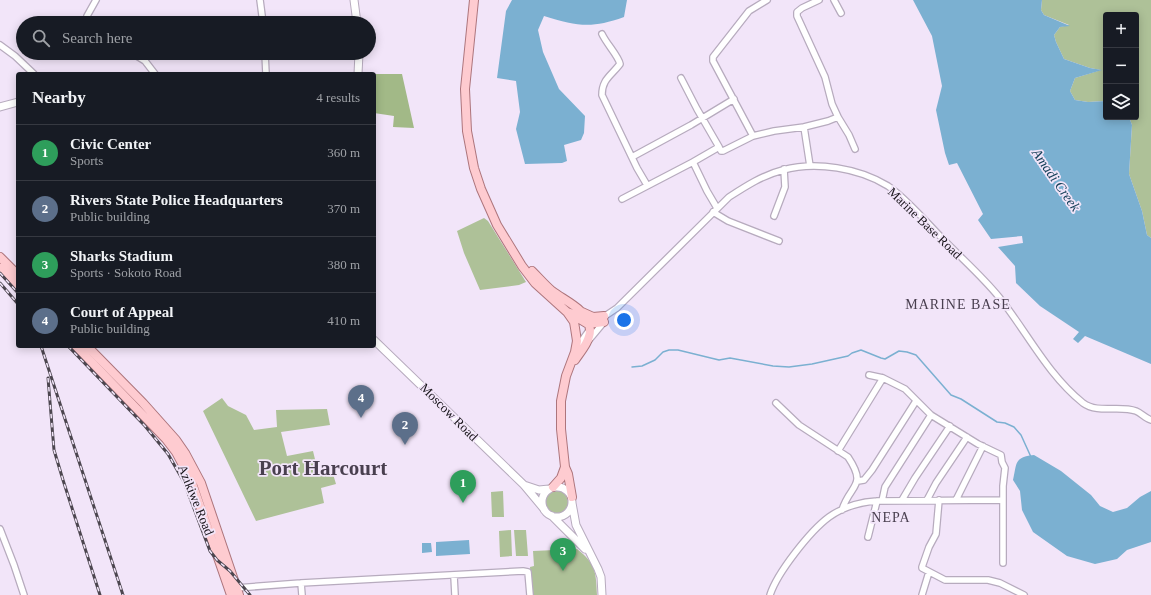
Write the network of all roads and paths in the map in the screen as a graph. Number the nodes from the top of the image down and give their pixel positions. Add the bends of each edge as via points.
1 (96, 0) edge
2 (260, 0) edge
3 (354, 0) edge
4 (474, 0) edge
5 (767, 0) edge
6 (819, 0) edge
7 (834, 0) edge
8 (841, 13) dead end
9 (87, 16) edge
10 (262, 16) edge
11 (356, 16) edge
12 (602, 34) dead end
13 (0, 45) edge
14 (16, 57) edge
15 (19, 60) edge
16 (142, 60) edge
17 (265, 60) edge
18 (358, 60) edge
19 (32, 72) edge
20 (153, 72) edge
21 (266, 72) edge
22 (358, 72) edge
23 (681, 78) dead end
24 (734, 99) junction
25 (16, 103) edge
26 (0, 107) edge
27 (702, 117) junction
28 (838, 117) junction
29 (804, 127) junction
30 (753, 136) junction
31 (719, 147) junction
32 (855, 149) dead end
33 (632, 157) junction
34 (693, 162) junction
35 (810, 166) junction
36 (784, 170) junction
37 (647, 185) junction
38 (622, 199) dead end
39 (715, 210) junction
40 (774, 216) dead end
41 (779, 240) dead end
42 (511, 249) junction
43 (0, 257) edge
44 (0, 268) edge
45 (16, 273) edge
46 (16, 284) edge
47 (581, 311) junction
48 (567, 312) junction
49 (596, 323) junction
50 (376, 342) edge
51 (586, 343) junction
52 (78, 348) edge
53 (89, 348) edge
54 (575, 352) junction
55 (570, 367) junction
56 (869, 375) dead end
57 (883, 378) junction
58 (916, 401) junction
59 (776, 403) dead end
60 (931, 415) junction
61 (1151, 420) edge
62 (950, 426) junction
63 (967, 437) junction
64 (983, 446) junction
65 (838, 451) junction
66 (565, 467) junction
67 (858, 481) junction
68 (524, 485) junction
69 (551, 488) junction
70 (572, 500) junction
71 (880, 500) junction
72 (902, 500) junction
73 (927, 500) junction
74 (939, 500) junction
75 (956, 500) junction
76 (1003, 500) junction
77 (544, 509) junction
78 (842, 510) junction
79 (552, 516) junction
80 (0, 529) edge
81 (868, 538) dead end
82 (588, 551) junction
83 (1003, 563) dead end
84 (929, 572) junction
85 (454, 576) junction
86 (301, 583) junction
87 (238, 592) edge
88 (24, 595) edge
89 (231, 595) edge
90 (302, 595) edge
91 (455, 595) edge
92 (530, 595) edge
93 (602, 595) edge
94 (770, 595) edge
95 (922, 595) edge
96 (1024, 595) edge

1 - 9 street
2 - 10 street
3 - 11 street
4 - 42 main road via 465,89 467,131 481,189
5 - 24 street via 749,11 713,57 712,61
6 - 28 street via 802,8 797,12 797,16 825,77
7 - 8 street
12 - 33 street via 620,64 604,81 602,95
13 - 14 street
15 - 19 street
16 - 20 street
17 - 21 street
18 - 22 street
23 - 27 street
24 - 27 street
24 - 30 street
25 - 26 street
27 - 31 street
27 - 33 street
28 - 29 street
28 - 32 street
29 - 30 street
29 - 35 street
30 - 31 street via 723,151
31 - 34 street
33 - 37 street
34 - 37 street
34 - 39 street
35 - 36 street, Marine Base Road
35 - 61 street, Marine Base Road via 853,172 888,187 984,280 1052,371 1072,393 1092,408 1137,411
36 - 39 street, Marine Base Road via 748,184
36 - 40 street via 785,187
37 - 38 street
39 - 41 street via 728,221
39 - 49 street, Marine Base Road via 617,308
42 - 47 main road via 544,284
42 - 48 main road via 535,283
43 - 45 main road
44 - 46 main road
47 - 49 main road
47 - 49 main road via 593,317
48 - 49 main road
48 - 54 main road via 574,322 577,341
49 - 51 main road
49 - 51 street
49 - 54 street
50 - 68 street, Moscow Road
51 - 55 main road
52 - 89 main road, Azikiwe Road via 176,452 191,480
53 - 87 main road, Azikiwe Road via 143,403 185,452 201,483
54 - 55 main road
55 - 66 main road via 563,388 560,415
56 - 57 street
57 - 58 street via 905,389
57 - 65 street
58 - 60 street
58 - 67 street via 872,470 864,480
59 - 65 street via 799,425
60 - 62 street
60 - 71 street via 885,487
62 - 63 street
62 - 72 street
63 - 64 street
63 - 73 street
64 - 75 street
64 - 76 street via 1001,455 1005,468
65 - 67 street via 848,457
66 - 69 main road via 561,478
66 - 70 main road
67 - 78 street
68 - 69 street via 539,490
68 - 77 street, Moscow Road
69 - 70 street via 564,488
69 - 77 street via 542,498
70 - 79 street via 571,507 565,514
70 - 82 street via 576,525
71 - 72 street
71 - 78 street via 861,502
71 - 81 street
72 - 73 street
73 - 74 street
74 - 75 street
74 - 84 street via 936,534 922,567
75 - 76 street
76 - 83 street
77 - 79 street
78 - 94 street via 820,524 792,556
79 - 82 street
80 - 88 street
82 - 93 street via 601,577
84 - 95 street
84 - 96 street via 945,580 993,581
85 - 86 street
85 - 91 street
85 - 92 street via 527,571
86 - 87 street
86 - 90 street

